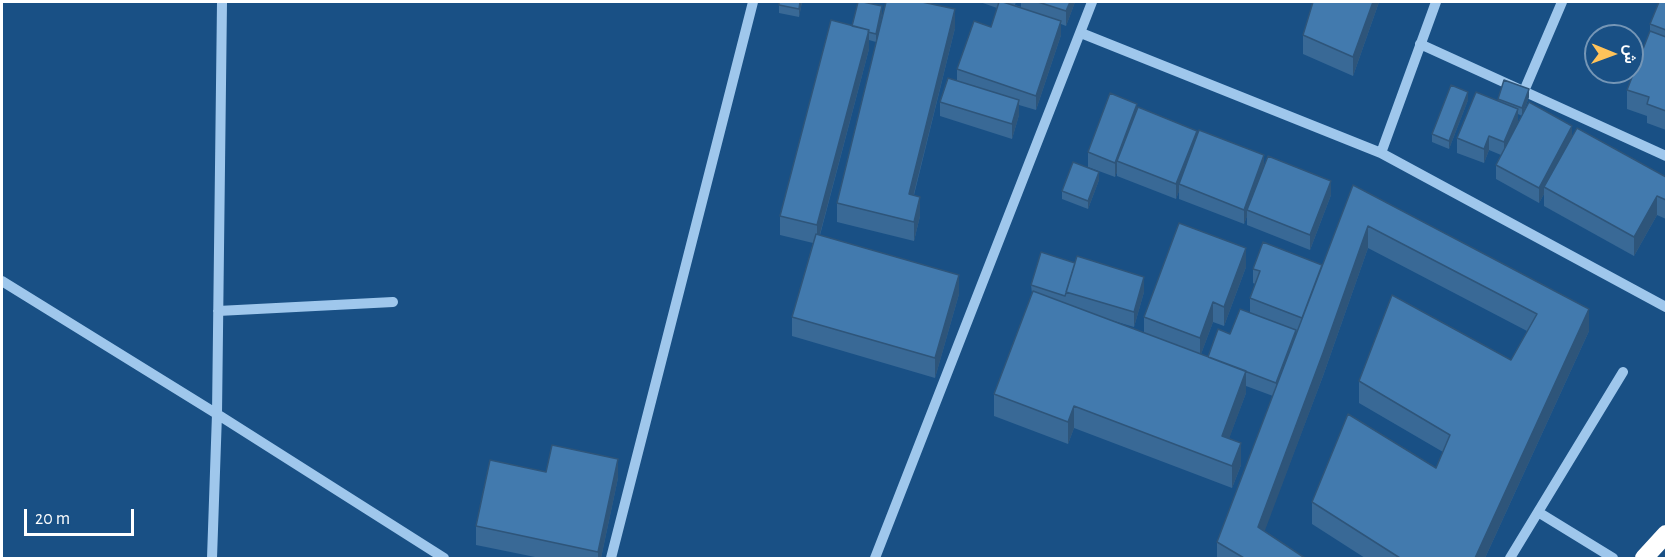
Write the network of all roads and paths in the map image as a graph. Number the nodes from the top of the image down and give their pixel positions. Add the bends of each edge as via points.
1 (222, 2) edge
2 (753, 2) edge
3 (1092, 2) edge
4 (1436, 2) edge
5 (1563, 2) edge
6 (1081, 33) junction
7 (1420, 44) junction
8 (1524, 92) junction
9 (1380, 153) junction
10 (1666, 156) edge
11 (2, 281) edge
12 (393, 302) dead end
13 (1666, 307) edge
14 (218, 311) junction
15 (1623, 372) dead end
16 (217, 414) junction
17 (1538, 512) junction
18 (1666, 534) edge
19 (212, 558) edge
20 (444, 558) edge
21 (611, 558) edge
22 (875, 558) edge
23 (1510, 558) edge
24 (1613, 558) edge
25 (1644, 558) edge

1 - 14 street
2 - 21 street
3 - 6 street
4 - 7 street
5 - 8 street
6 - 9 street
6 - 22 street
7 - 8 street
7 - 9 street
8 - 10 street
9 - 13 street
11 - 16 street
12 - 14 street
14 - 16 street
15 - 17 street
16 - 19 street
16 - 20 street
17 - 23 street
17 - 24 street
18 - 25 highway

